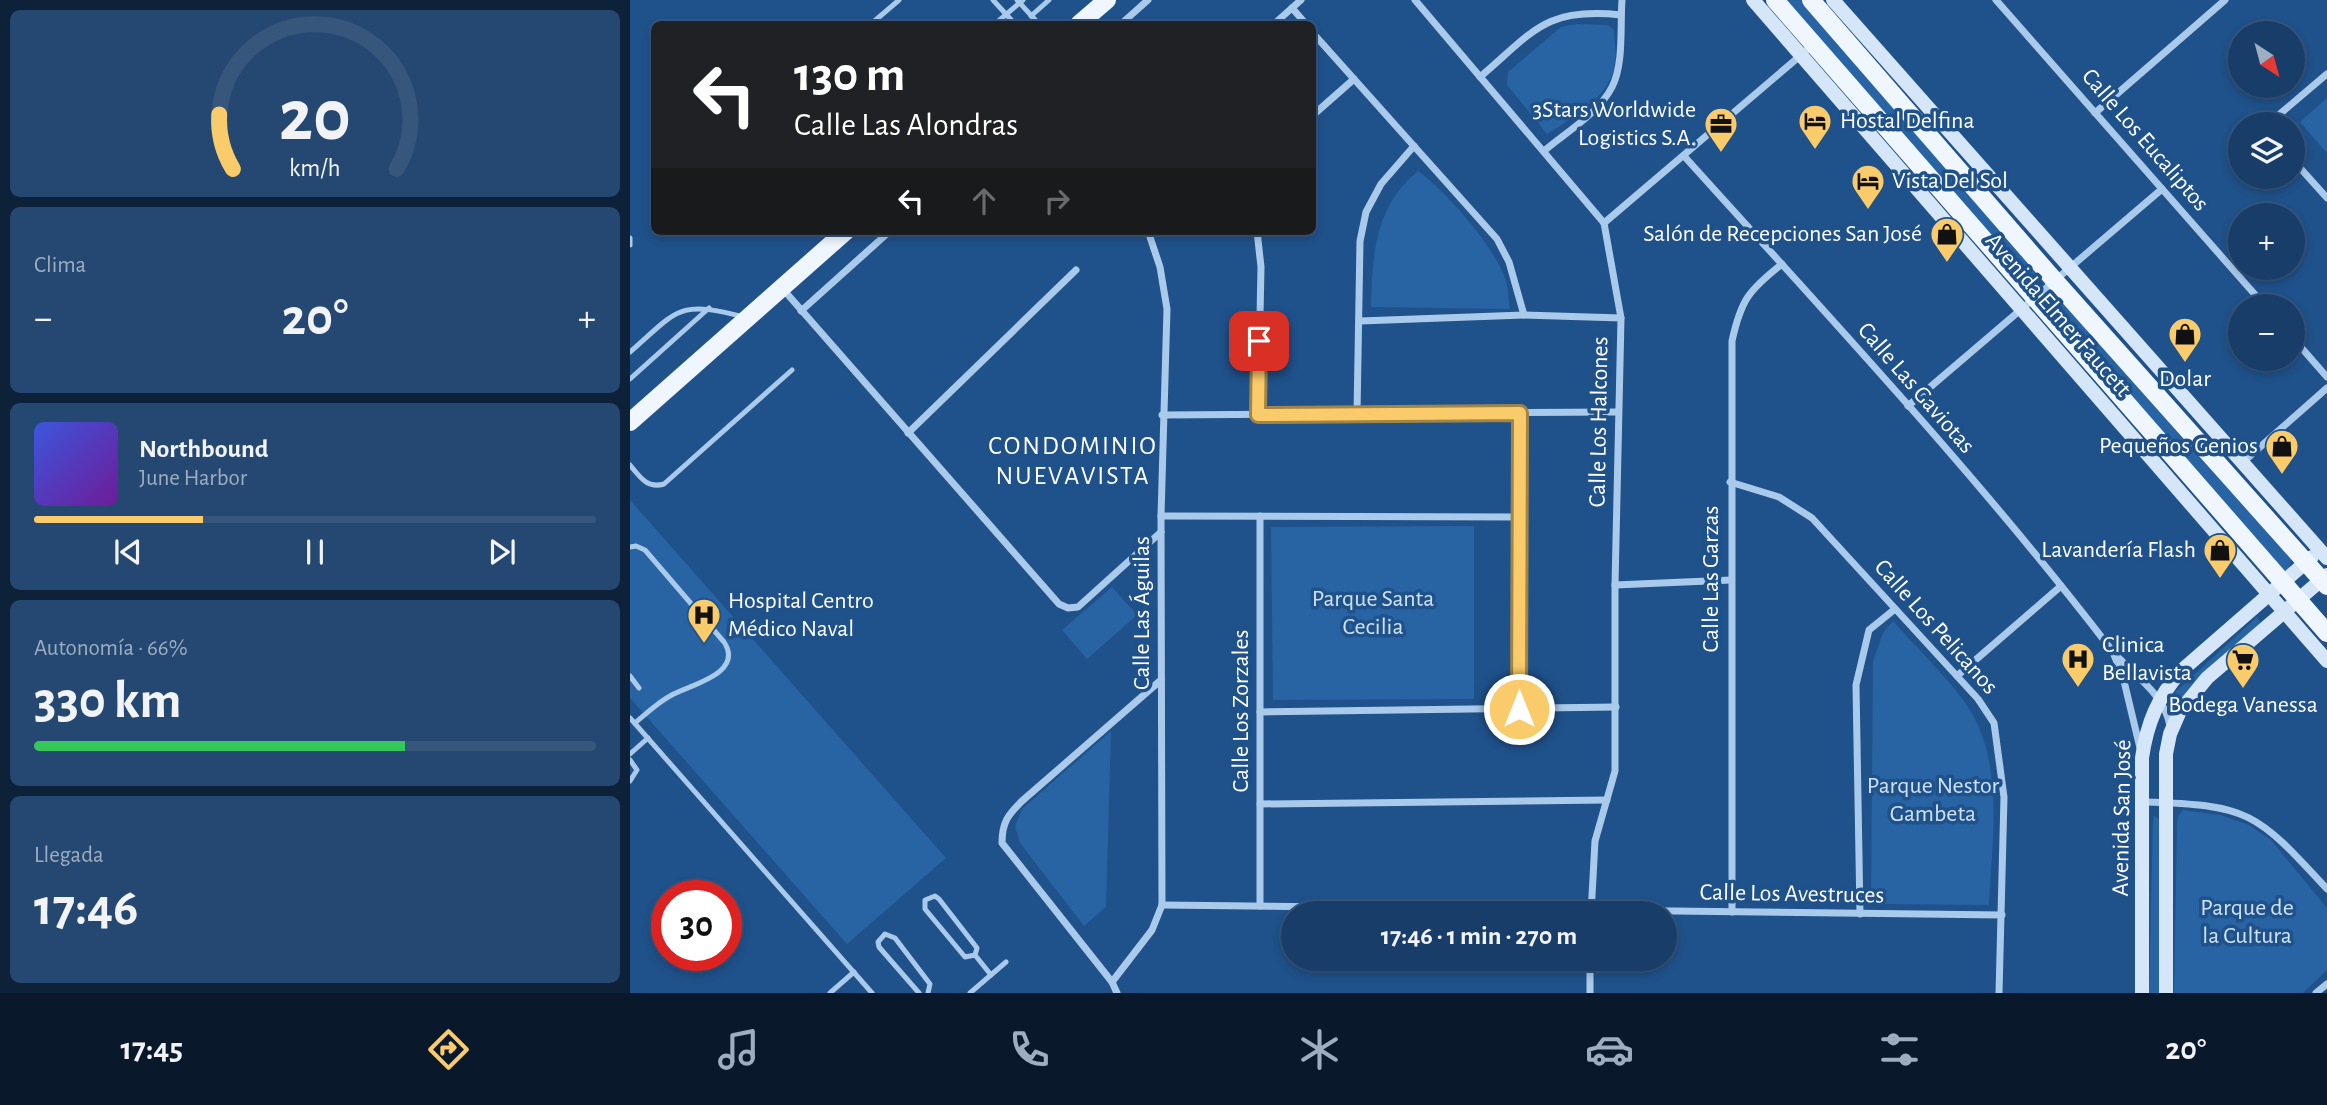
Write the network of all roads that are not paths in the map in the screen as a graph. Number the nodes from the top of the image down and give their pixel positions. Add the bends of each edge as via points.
1 (899, 0) edge
2 (993, 0) edge
3 (1049, 0) edge
4 (1107, 0) edge
5 (1148, 0) edge
6 (1301, 0) edge
7 (1415, 0) edge
8 (1622, 0) edge
9 (1753, 0) edge
10 (1775, 0) edge
11 (1811, 0) edge
12 (1833, 0) edge
13 (1996, 0) edge
14 (2225, 0) edge
15 (1020, 1) edge
16 (1292, 8) junction
17 (1006, 15) junction
18 (1621, 15) junction
19 (1031, 16) junction
20 (874, 21) edge
21 (999, 21) edge
22 (1012, 21) edge
23 (1036, 21) edge
24 (1082, 21) edge
25 (1124, 21) edge
26 (1277, 21) edge
27 (1303, 21) edge
28 (1316, 36) edge
29 (1808, 50) junction
30 (2327, 74) edge
31 (1480, 77) junction
32 (1354, 79) junction
33 (1316, 112) edge
34 (2283, 112) edge
35 (2095, 113) junction
36 (1414, 146) junction
37 (1544, 151) junction
38 (1684, 156) junction
39 (2305, 173) edge
40 (2162, 189) junction
41 (2327, 198) edge
42 (1604, 223) junction
43 (841, 235) edge
44 (886, 235) edge
45 (1150, 235) edge
46 (1257, 235) edge
47 (630, 238) edge
48 (630, 246) edge
49 (1782, 264) junction
50 (1076, 270) dead end
51 (2061, 275) junction
52 (781, 288) junction
53 (2254, 294) edge
54 (2035, 298) junction
55 (709, 308) junction
56 (2021, 310) junction
57 (801, 311) junction
58 (1524, 315) junction
59 (747, 318) junction
60 (1621, 318) junction
61 (1360, 321) junction
62 (630, 352) edge
63 (2305, 352) edge
64 (792, 370) dead end
65 (2327, 377) edge
66 (630, 379) edge
67 (2327, 388) edge
68 (1908, 406) junction
69 (1618, 412) junction
70 (1520, 413) junction
71 (1357, 414) junction
72 (1162, 415) junction
73 (1258, 415) junction
74 (630, 422) edge
75 (908, 433) junction
76 (2243, 462) junction
77 (630, 465) edge
78 (1730, 482) junction
79 (1161, 516) junction
80 (1260, 516) junction
81 (1519, 517) junction
82 (1161, 532) junction
83 (630, 547) edge
84 (2317, 557) edge
85 (1731, 580) junction
86 (2325, 581) edge
87 (1615, 585) junction
88 (2061, 586) junction
89 (2275, 589) junction
90 (2298, 600) junction
91 (1895, 609) junction
92 (2284, 612) junction
93 (2327, 633) edge
94 (2112, 651) junction
95 (2327, 661) edge
96 (630, 676) edge
97 (1958, 676) junction
98 (1161, 680) junction
99 (639, 688) dead end
100 (2159, 699) junction
101 (1616, 707) junction
102 (1519, 709) junction
103 (1260, 712) junction
104 (632, 720) edge
105 (2170, 734) junction
106 (648, 738) junction
107 (630, 754) edge
108 (2142, 758) junction
109 (630, 760) edge
110 (630, 781) edge
111 (1607, 800) junction
112 (2144, 802) junction
113 (2164, 803) junction
114 (1260, 804) junction
115 (2327, 889) edge
116 (1592, 901) edge
117 (1162, 905) junction
118 (1260, 906) junction
119 (1281, 906) edge
120 (1677, 912) edge
121 (1731, 912) junction
122 (1860, 914) junction
123 (2002, 915) junction
124 (975, 955) junction
125 (1006, 962) dead end
126 (1590, 971) edge
127 (854, 972) junction
128 (991, 975) junction
129 (1112, 982) junction
130 (2327, 984) edge
131 (830, 993) edge
132 (872, 993) edge
133 (919, 993) edge
134 (928, 993) edge
135 (970, 993) edge
136 (1117, 993) edge
137 (1590, 993) edge
138 (1999, 993) edge
139 (2142, 993) edge
140 (2166, 993) edge
141 (2316, 993) edge

1 - 20 lane
2 - 17 lane
3 - 19 lane
4 - 24 main road
5 - 25 street
6 - 16 street
7 - 31 street, Calle Los Halcones
8 - 18 street
9 - 29 main road, Avenida Elmer Faucett
10 - 29 main road, Avenida Elmer Faucett
11 - 51 main road, Avenida Elmer Faucett
12 - 51 main road, Avenida Elmer Faucett
13 - 35 street, Calle Los Eucaliptos
14 - 35 street
15 - 17 lane
15 - 19 lane
16 - 26 street
16 - 27 street
17 - 21 lane
17 - 22 lane
18 - 31 street via 1580,12 1551,20
18 - 37 street via 1613,86 1600,104
19 - 23 lane
28 - 32 street
29 - 38 street
29 - 54 main road, Avenida Elmer Faucett
29 - 56 main road, Avenida Elmer Faucett
30 - 34 street
31 - 37 street, Calle Los Halcones
32 - 33 street
32 - 36 street
35 - 40 street, Calle Los Eucaliptos
36 - 58 street via 1497,239 1510,262
36 - 61 street via 1381,184 1366,212 1360,241
37 - 42 street, Calle Los Halcones
38 - 42 street
38 - 49 street, Calle Las Gaviotas
39 - 41 street
40 - 51 street
40 - 53 street, Calle Los Eucaliptos
42 - 60 street, Calle Los Halcones
43 - 52 main road
44 - 57 street
45 - 72 street, Calle Las Águilas via 1167,309
46 - 73 street
47 - 48 lane
49 - 68 street, Calle Las Gaviotas
49 - 78 street, Calle Las Garzas via 1759,282 1740,306 1732,341
50 - 75 street
51 - 54 street
51 - 76 main road, Avenida Elmer Faucett
51 - 84 main road, Avenida Elmer Faucett
52 - 57 street
52 - 59 main road
54 - 56 street
54 - 89 main road, Avenida Elmer Faucett
55 - 59 lane
55 - 62 lane via 689,307 669,317
55 - 66 lane
56 - 68 street
56 - 89 main road, Avenida Elmer Faucett
57 - 75 street
58 - 60 street
58 - 61 street
59 - 74 main road
60 - 69 street, Calle Los Halcones
61 - 71 street
63 - 65 street
64 - 77 lane via 664,484 647,484
67 - 76 street
68 - 88 street, Calle Las Gaviotas
69 - 70 street
69 - 87 street, Calle Los Halcones
70 - 71 street
70 - 81 street
71 - 73 street
72 - 73 street
72 - 79 street, Calle Las Águilas
75 - 82 street via 1059,604 1068,608 1078,607
76 - 84 main road, Avenida Elmer Faucett
78 - 85 street, Calle Las Garzas
78 - 91 street, Calle Los Pelicanos via 1779,497 1812,518
79 - 80 street
79 - 82 street, Calle Las Águilas
80 - 81 street
80 - 103 street, Calle Los Zorzales
81 - 102 street
82 - 98 street, Calle Las Águilas
83 - 104 lane via 645,550 729,652 720,672 672,694
84 - 86 main road, Avenida Elmer Faucett
84 - 89 main road, Avenida San José
85 - 87 street
85 - 121 street, Calle Las Garzas
86 - 90 main road, Avenida San José
87 - 101 street, Calle Los Halcones
88 - 94 street, Calle Las Gaviotas
88 - 97 street
89 - 90 main road, Avenida Elmer Faucett
89 - 92 main road, Avenida Elmer Faucett
89 - 100 main road, Avenida San José via 2181,671
90 - 92 main road, Avenida San José
90 - 93 main road, Avenida Elmer Faucett
91 - 97 street, Calle Los Pelicanos
91 - 122 street via 1869,630 1856,685
92 - 95 main road, Avenida Elmer Faucett
92 - 105 main road, Avenida San José via 2190,695
94 - 100 street, Calle Las Gaviotas
94 - 108 street, Calle Las Gaviotas via 2123,677
96 - 99 lane
97 - 123 street, Calle Los Pelicanos via 1994,723 2004,797
98 - 117 street, Calle Las Águilas
98 - 129 street via 1021,801 1004,819 1002,830 1002,843
100 - 105 street, Calle Las Gaviotas via 2168,715
100 - 108 main road, Avenida San José
101 - 102 street
101 - 111 street, Calle Los Halcones via 1615,771
102 - 103 street
103 - 114 street, Calle Los Zorzales
104 - 106 lane
105 - 113 main road, Avenida San José
106 - 107 lane
106 - 127 lane
108 - 112 main road, Avenida San José
109 - 110 lane via 637,770
111 - 114 street
111 - 116 street, Calle Los Halcones via 1595,841
112 - 113 street
112 - 139 main road, Avenida San José
113 - 115 street via 2220,806 2252,817 2279,837
113 - 140 main road, Avenida San José
114 - 118 street, Calle Los Zorzales
117 - 118 street, Calle Los Avestruces
117 - 129 street, Calle Las Águilas via 1152,930
118 - 119 street, Calle Los Avestruces
120 - 121 street, Calle Los Avestruces
121 - 122 street, Calle Los Avestruces
122 - 123 street, Calle Los Avestruces
123 - 138 street, Calle Los Pelicanos
124 - 124 lane via 977,948 939,899 925,900 925,909 965,957
124 - 128 lane
125 - 128 lane
126 - 137 street
127 - 131 lane
127 - 132 lane
128 - 135 lane
129 - 136 street
130 - 141 street
133 - 134 lane via 879,947 885,934 895,938 930,984

